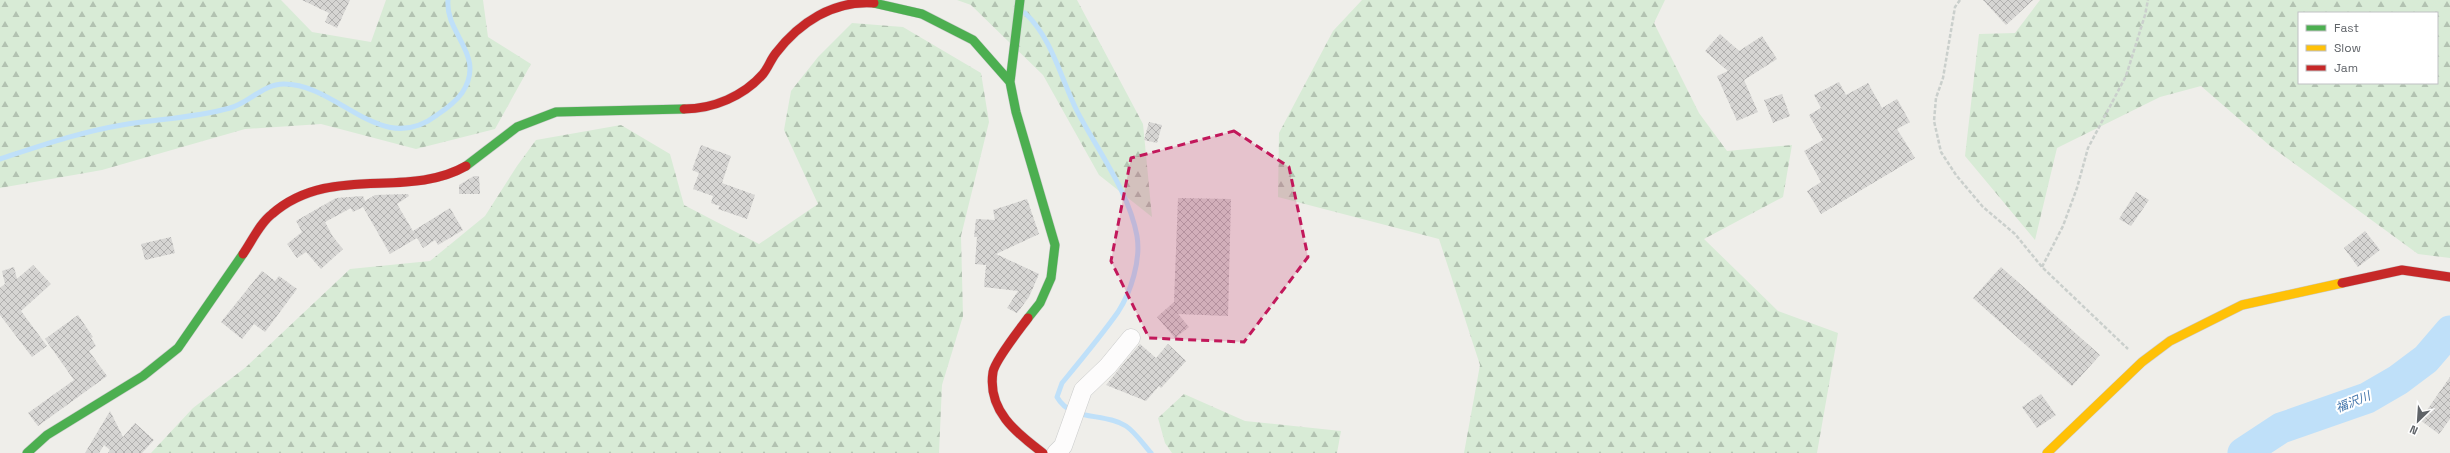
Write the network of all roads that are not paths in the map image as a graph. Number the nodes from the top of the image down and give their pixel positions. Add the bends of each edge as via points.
1 (1020, 0) edge
2 (1010, 82) junction
3 (2450, 277) edge
4 (1131, 338) dead end
5 (27, 453) edge
6 (1043, 453) edge
7 (1056, 453) edge
8 (2047, 453) edge

1 - 2 street
2 - 5 street via 973,40 922,14 864,1 832,5 812,16 776,53 763,74 736,95 704,109 556,112 517,126 473,162 449,176 409,181 341,184 303,194 271,214 178,348 143,376 47,434
2 - 6 street via 1016,112 1055,244 1051,278 1040,303 993,371 995,399 1001,414 1018,434
3 - 8 street via 2402,270 2242,305 2170,341 2142,362
4 - 7 street via 1108,366 1083,390 1063,446

